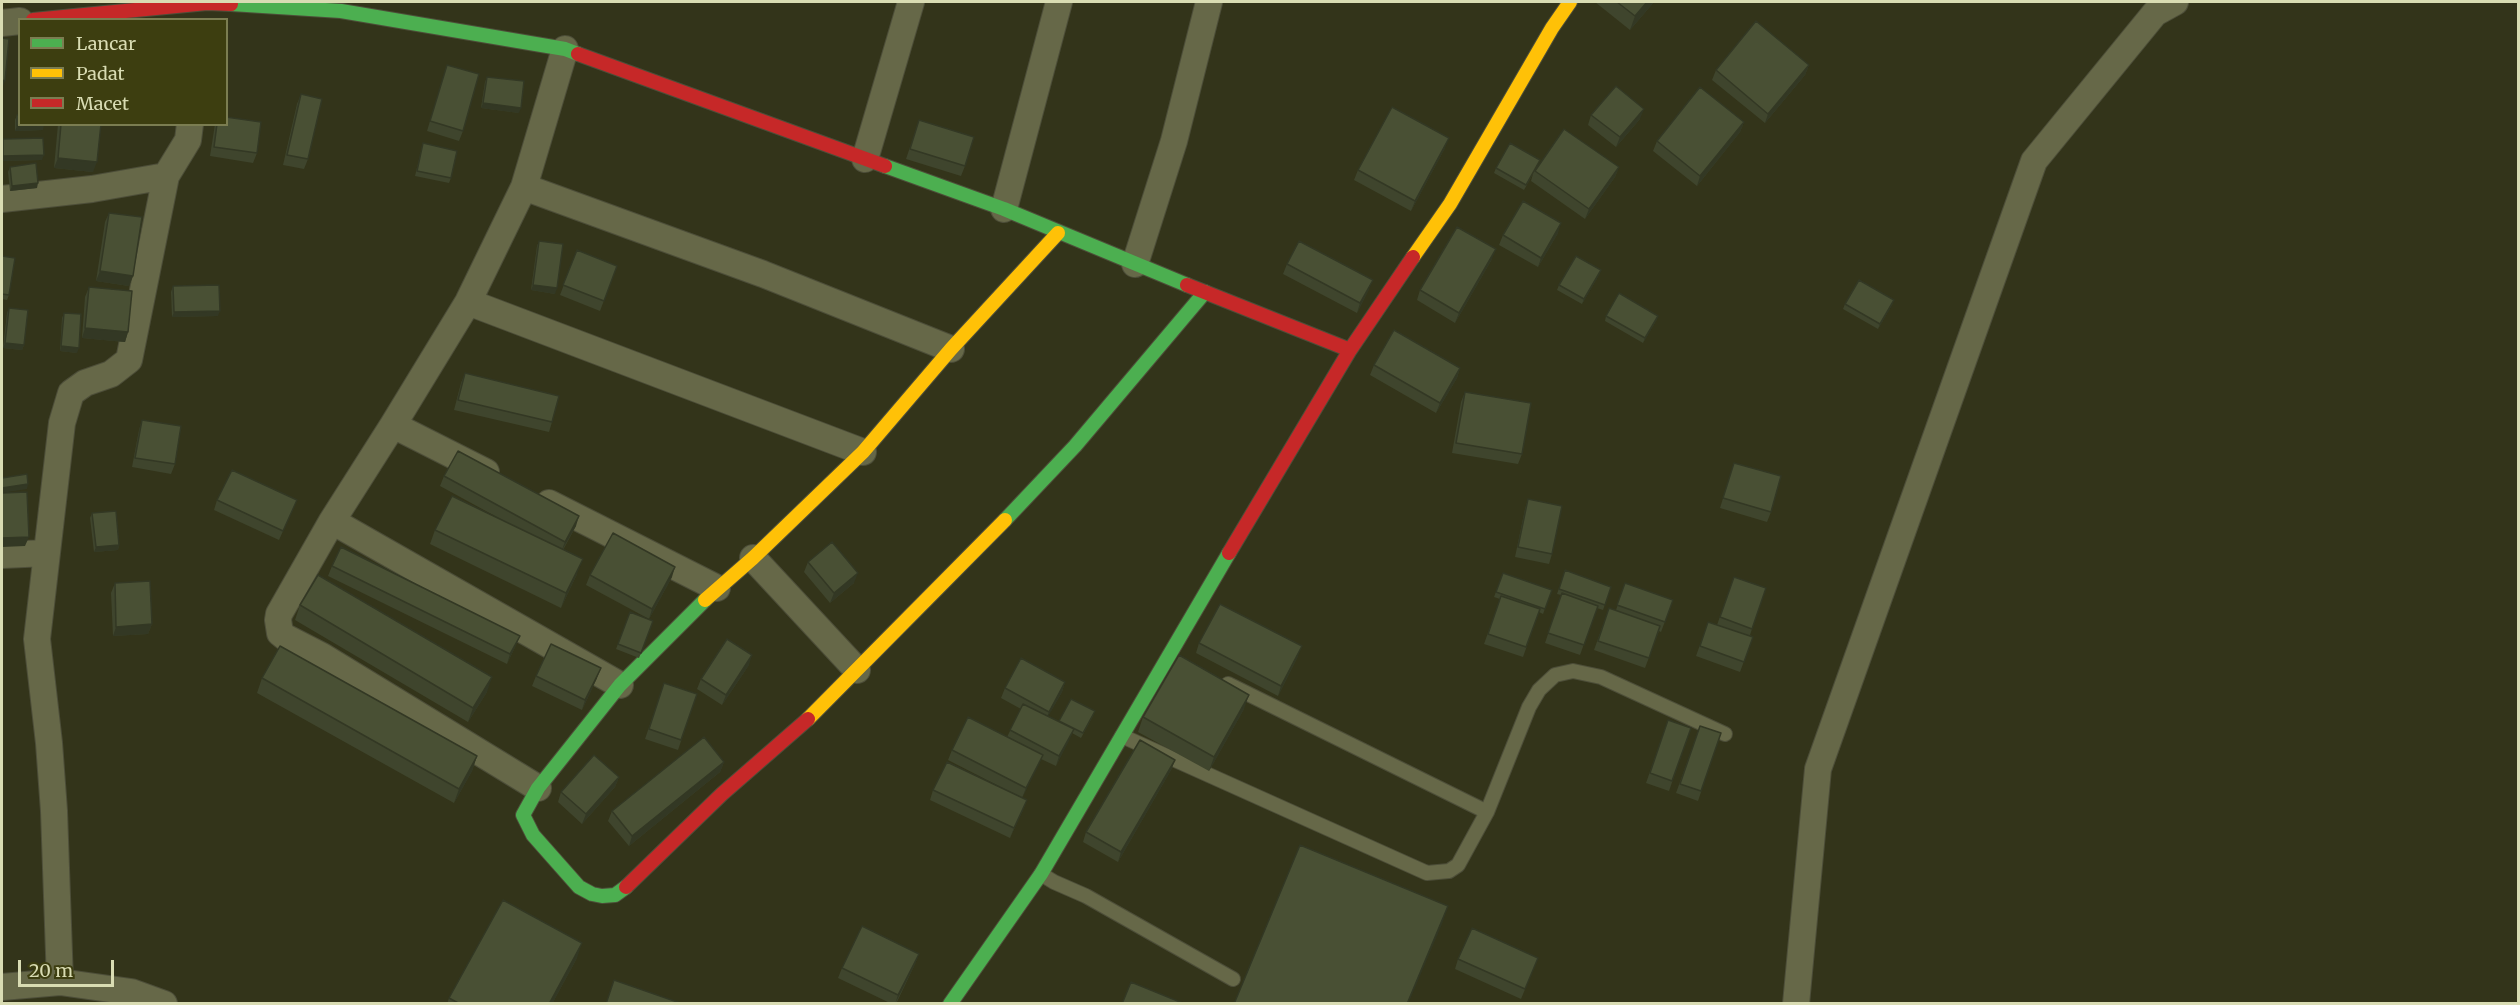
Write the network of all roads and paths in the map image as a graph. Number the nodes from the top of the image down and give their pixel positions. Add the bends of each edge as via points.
1 (911, 2) edge
2 (1059, 2) edge
3 (1209, 2) edge
4 (1570, 2) edge
5 (2175, 2) edge
6 (207, 8) edge
7 (62, 18) edge
8 (18, 21) edge
9 (2, 23) edge
10 (565, 49) junction
11 (190, 126) edge
12 (865, 159) junction
13 (166, 176) junction
14 (524, 187) junction
15 (2, 200) edge
16 (1004, 208) junction
17 (1058, 233) junction
18 (1136, 264) junction
19 (1206, 292) junction
20 (468, 302) junction
21 (951, 349) junction
22 (1350, 350) junction
23 (393, 425) junction
24 (863, 452) junction
25 (332, 521) junction
26 (47, 554) junction
27 (2, 555) edge
28 (753, 558) junction
29 (717, 588) junction
30 (858, 670) junction
31 (1210, 675) edge
32 (620, 684) junction
33 (1725, 735) dead end
34 (1122, 736) junction
35 (538, 788) junction
36 (1487, 812) junction
37 (1041, 874) junction
38 (1233, 979) dead end
39 (60, 982) junction
40 (2, 987) edge
41 (164, 1004) edge
42 (950, 1004) edge
43 (1796, 1004) edge

1 - 12 street
2 - 16 street
3 - 18 street via 1174,141
4 - 22 street via 1450,204
5 - 43 street via 2155,14 2034,160 1818,769
6 - 7 street
6 - 10 street via 341,11
8 - 9 street
10 - 12 street
10 - 14 street
11 - 13 street via 188,140
12 - 16 street
13 - 15 street
13 - 26 street via 129,360 111,374 71,393 62,423
14 - 20 street
14 - 21 street via 763,274
16 - 17 street
17 - 18 street
17 - 21 street
18 - 19 street
19 - 22 street
19 - 30 street via 1075,446
20 - 23 street
20 - 24 street
21 - 24 street
22 - 34 street via 1173,657
23 - 25 street
23 - 29 street
24 - 28 street
25 - 32 street
25 - 35 street via 279,614 280,633
26 - 27 street
26 - 39 street via 37,639 52,788
28 - 29 street
28 - 30 street
29 - 32 street
30 - 35 street via 722,794 642,875 615,895 592,894 579,887 533,835 523,815
31 - 36 lane
32 - 35 street
33 - 36 lane via 1601,677 1573,671 1555,675 1529,707
34 - 36 lane via 1427,873 1449,871 1458,865
34 - 37 street
37 - 38 lane
37 - 42 street
39 - 40 street
39 - 41 street via 131,992

